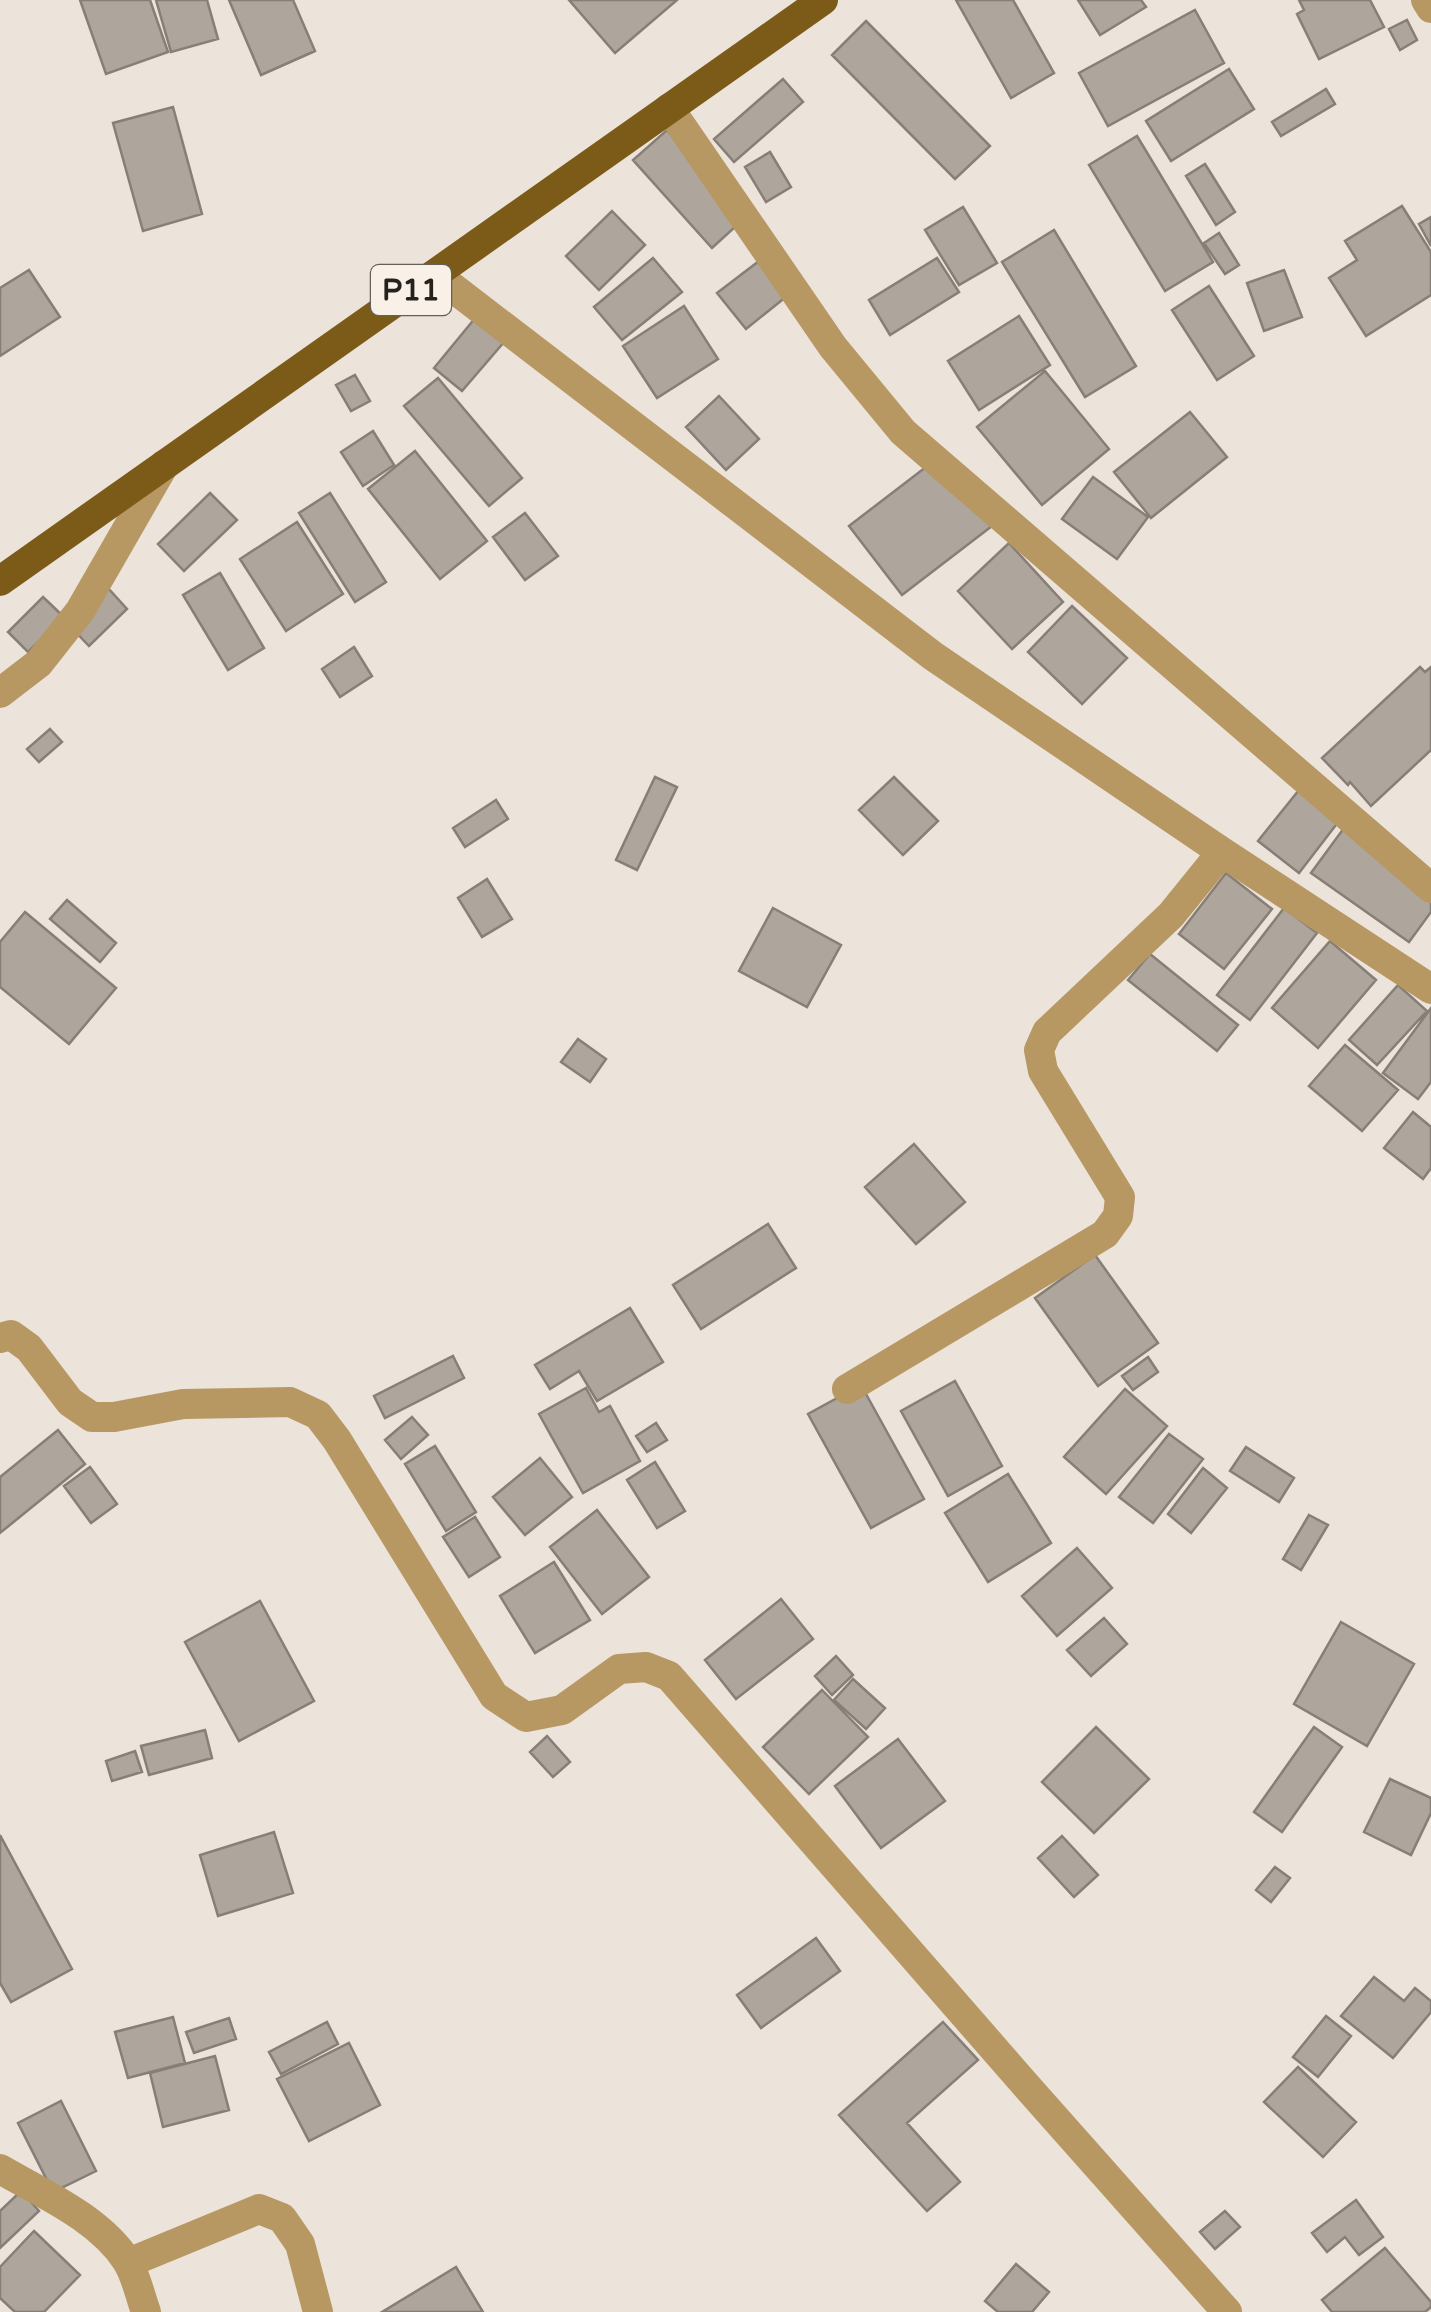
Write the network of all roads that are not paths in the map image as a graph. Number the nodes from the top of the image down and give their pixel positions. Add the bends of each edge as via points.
1 (822, 0) edge
2 (1426, 0) edge
3 (1431, 8) edge
4 (669, 108) junction
5 (435, 274) junction
6 (164, 465) junction
7 (0, 581) edge
8 (0, 693) edge
9 (1222, 852) junction
10 (1431, 888) edge
11 (1431, 989) edge
12 (0, 1338) edge
13 (847, 1389) dead end
14 (0, 2169) edge
15 (128, 2263) junction
16 (146, 2312) edge
17 (318, 2312) edge
18 (1227, 2312) edge

1 - 4 main road, P11
2 - 3 street
4 - 5 main road, P11
4 - 10 street via 833,347 903,432
5 - 6 main road, P11
5 - 9 street via 933,656
6 - 7 main road, P11
6 - 8 street via 80,611 38,663
9 - 11 street
9 - 13 street via 1171,915 1048,1032 1039,1050 1043,1071 1120,1197 1118,1216 1105,1234
12 - 18 street via 11,1335 28,1348 70,1402 92,1416 246,1402 290,1402 318,1415 494,1696 526,1717 562,1710 619,1669 646,1667 669,1676
14 - 15 street via 76,2214
15 - 16 street
15 - 17 street via 260,2209 282,2218 300,2244

